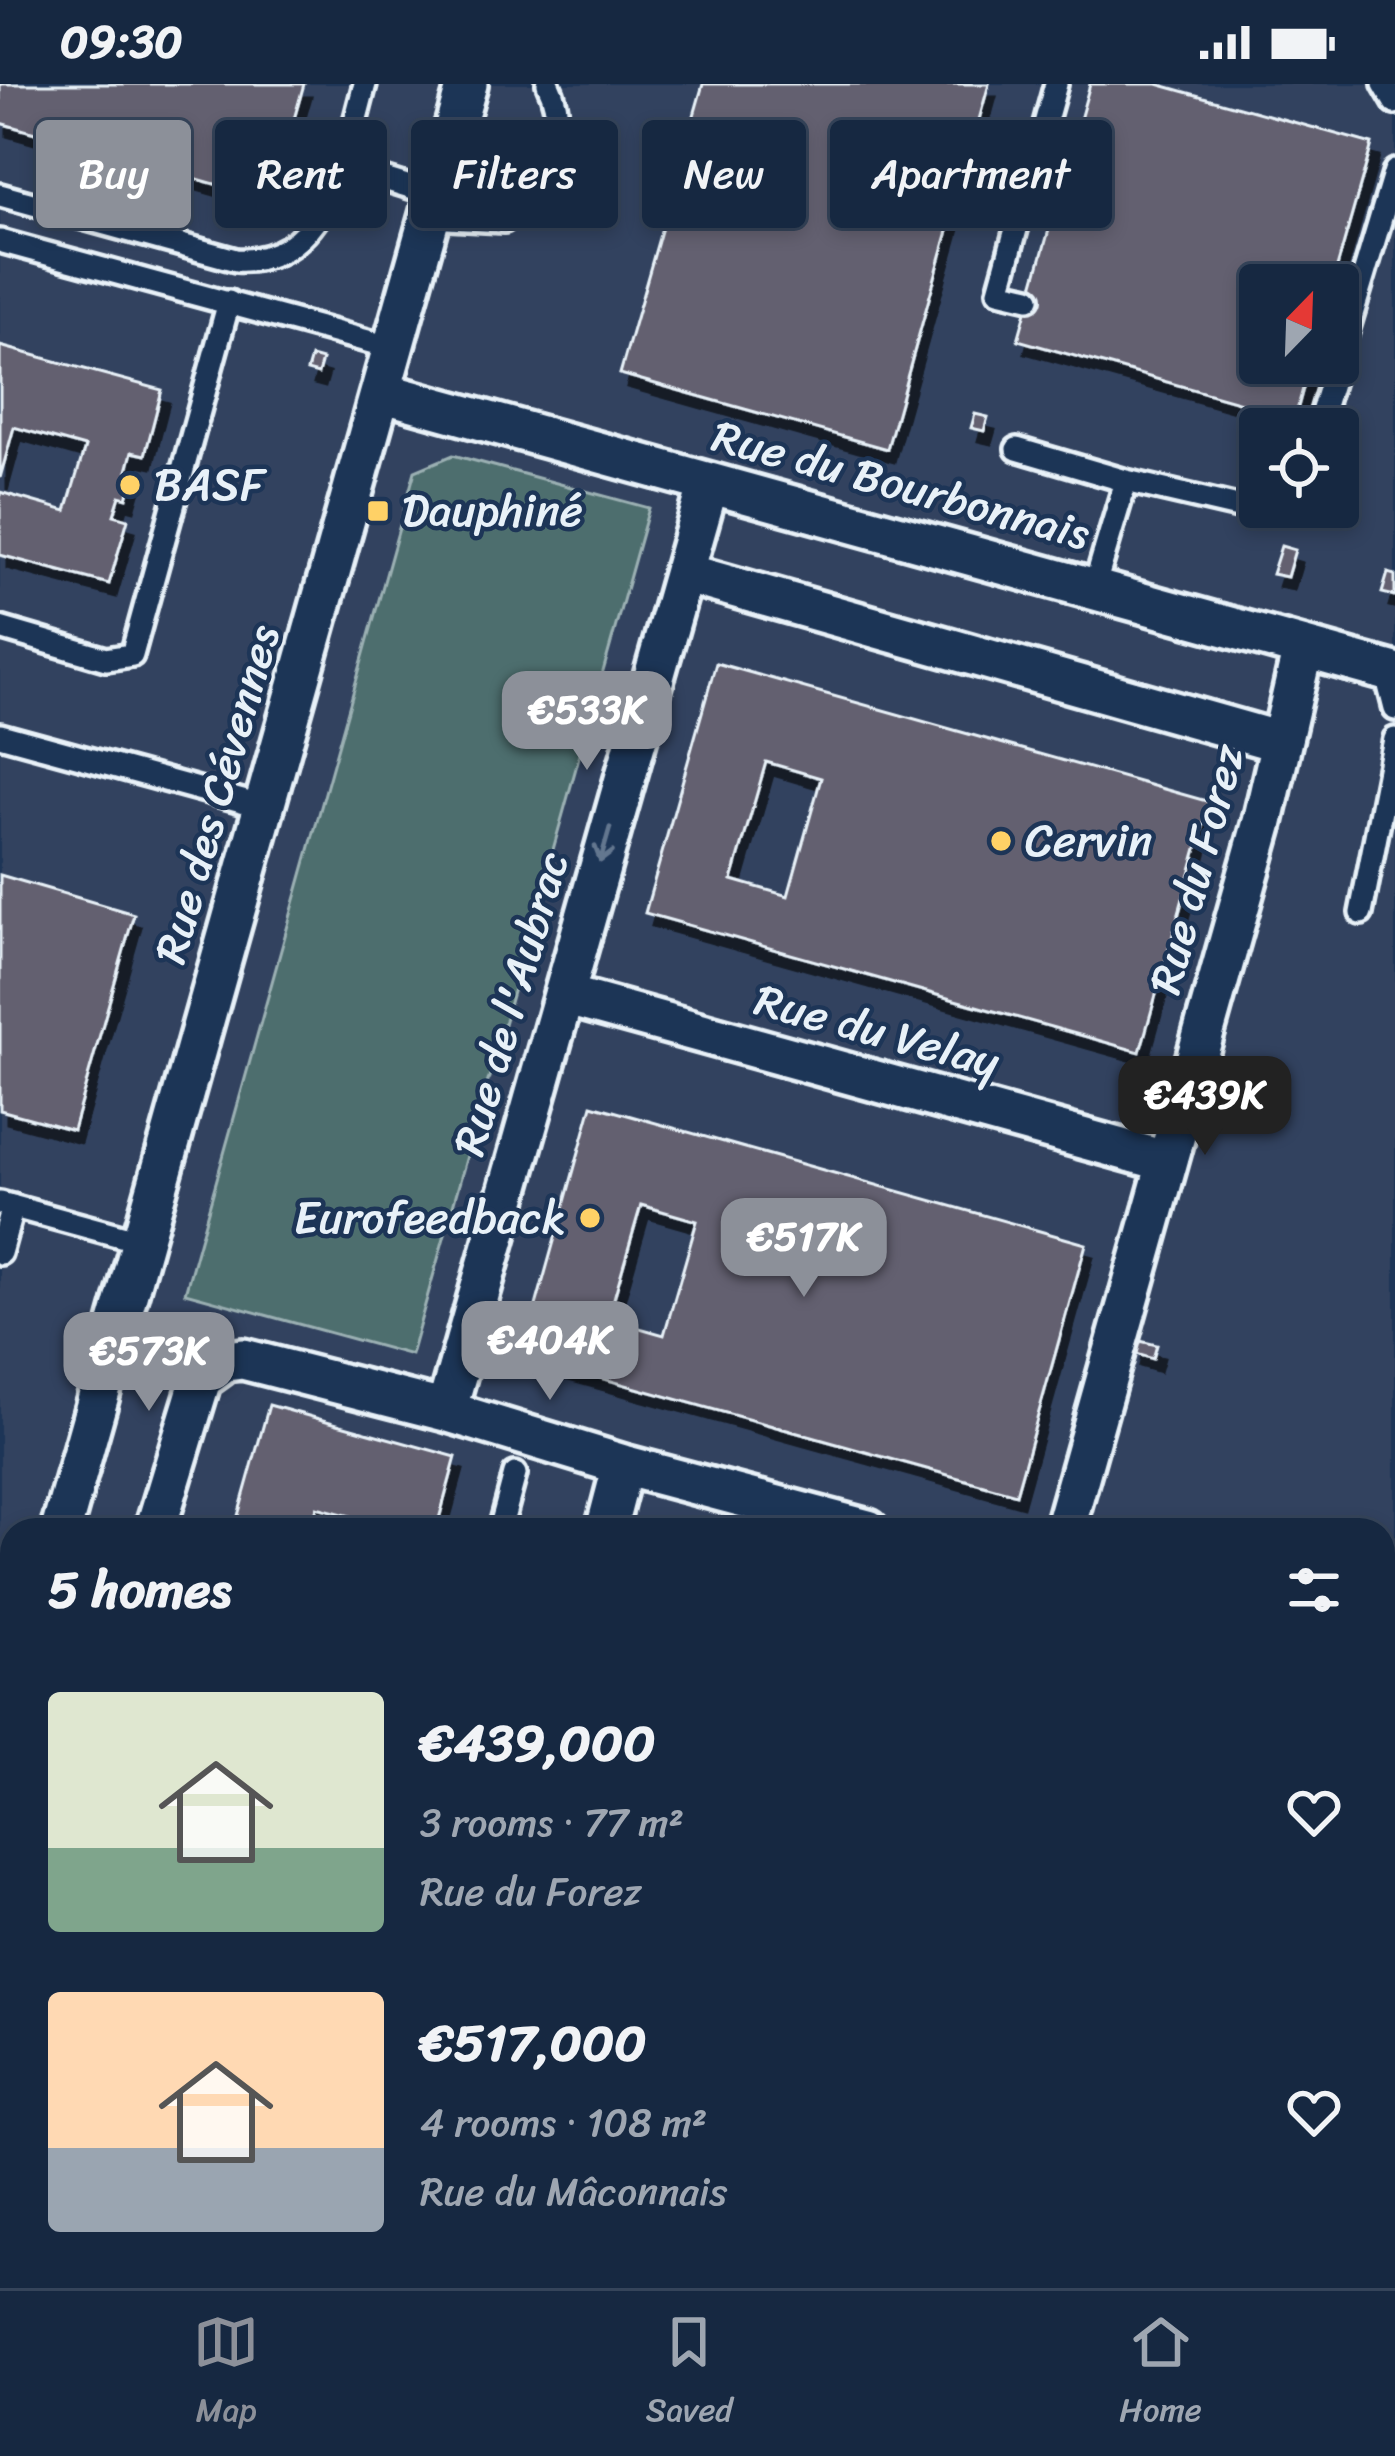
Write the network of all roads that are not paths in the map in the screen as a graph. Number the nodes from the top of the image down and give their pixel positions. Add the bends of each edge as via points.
1 (364, 84) edge
2 (467, 84) edge
3 (548, 84) edge
4 (1056, 84) edge
5 (1384, 84) edge
6 (1395, 103) edge
7 (354, 120) edge
8 (457, 120) edge
9 (558, 120) edge
10 (1395, 171) edge
11 (0, 195) edge
12 (308, 228) edge
13 (427, 228) edge
14 (0, 241) edge
15 (1359, 292) edge
16 (1029, 298) dead end
17 (229, 302) junction
18 (393, 348) junction
19 (381, 392) junction
20 (1017, 449) dead end
21 (1126, 481) junction
22 (709, 483) junction
23 (1239, 507) edge
24 (684, 573) junction
25 (1094, 588) junction
26 (0, 628) edge
27 (1303, 648) junction
28 (1390, 672) edge
29 (1395, 709) edge
30 (0, 735) edge
31 (1395, 739) edge
32 (1280, 742) junction
33 (1391, 785) edge
34 (264, 807) junction
35 (1361, 914) dead end
36 (564, 995) junction
37 (1165, 1161) junction
38 (7, 1205) edge
39 (143, 1242) junction
40 (0, 1252) edge
41 (446, 1411) junction
42 (623, 1465) junction
43 (515, 1474) dead end
44 (64, 1518) edge
45 (159, 1518) edge
46 (503, 1518) edge
47 (609, 1518) edge
48 (823, 1518) edge
49 (1067, 1518) edge

1 - 7 lane
2 - 8 street, Rue des Cévennes
3 - 9 lane
4 - 16 lane via 999,291
5 - 6 lane
10 - 15 lane
11 - 12 lane via 236,260 261,262
13 - 18 street, Rue des Cévennes
14 - 17 lane
17 - 18 lane
17 - 26 lane via 132,655 106,658
18 - 19 street, Rue des Cévennes
19 - 22 street, Rue du Bourbonnais
19 - 34 street, Rue des Cévennes
20 - 21 lane
21 - 23 lane
21 - 25 lane
22 - 24 street, Rue de l'Aubrac
22 - 25 street, Rue du Bourbonnais
24 - 32 street
24 -> 36 street, Rue de l'Aubrac
25 - 27 street, Rue du Bourbonnais
27 - 28 street, Rue du Bourbonnais
27 - 32 street, Rue du Forez
28 - 29 lane
30 - 34 lane
31 - 33 lane
32 - 37 street, Rue du Forez
33 - 35 lane
34 - 39 street, Rue des Cévennes
36 - 37 street, Rue du Velay
36 - 41 street, Rue de l'Aubrac
37 - 49 street, Rue du Forez
38 - 39 lane
38 - 40 lane
39 - 44 street, Rue des Cévennes
41 - 42 street
41 - 45 street via 264,1361 226,1361 202,1379
42 - 47 street
42 - 48 street
43 - 46 lane

